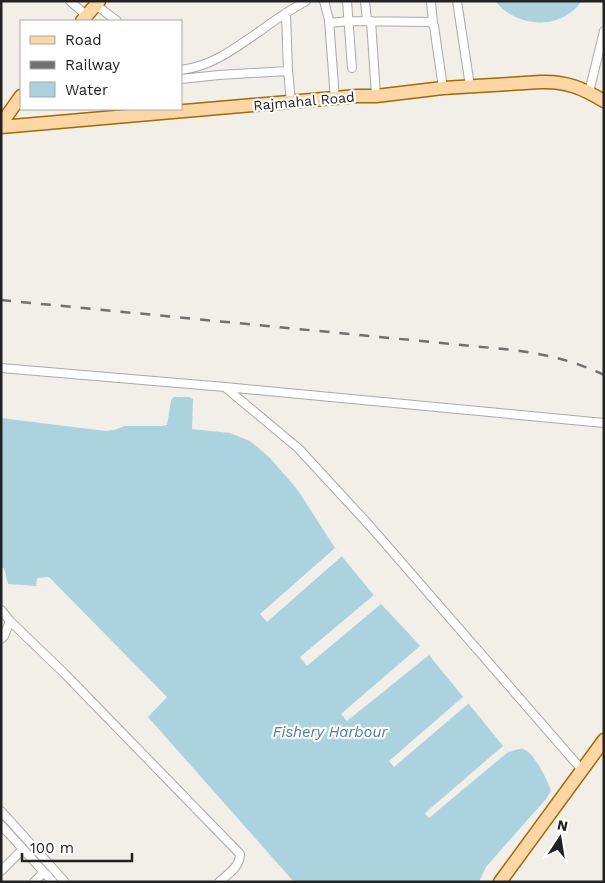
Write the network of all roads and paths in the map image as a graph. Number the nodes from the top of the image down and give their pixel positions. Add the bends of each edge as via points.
1 (70, 1) edge
2 (306, 1) edge
3 (324, 1) edge
4 (347, 1) edge
5 (365, 1) edge
6 (431, 1) edge
7 (457, 1) edge
8 (98, 3) edge
9 (286, 13) junction
10 (84, 18) edge
11 (116, 20) edge
12 (349, 21) junction
13 (369, 21) junction
14 (330, 23) junction
15 (433, 24) junction
16 (604, 32) edge
17 (352, 68) dead end
18 (182, 70) edge
19 (288, 71) junction
20 (182, 79) edge
21 (470, 86) junction
22 (443, 88) junction
23 (589, 92) junction
24 (376, 96) junction
25 (20, 97) edge
26 (335, 99) junction
27 (604, 101) edge
28 (291, 102) junction
29 (1, 125) edge
30 (1, 368) edge
31 (225, 387) junction
32 (604, 423) edge
33 (1, 610) edge
34 (10, 621) junction
35 (1, 639) edge
36 (604, 740) edge
37 (582, 770) junction
38 (1, 811) edge
39 (2, 827) edge
40 (22, 849) junction
41 (1, 871) edge
42 (44, 872) junction
43 (34, 882) edge
44 (52, 882) edge
45 (65, 882) edge
46 (220, 882) edge
47 (500, 882) edge

1 - 10 street
2 - 9 street
3 - 14 street
4 - 12 street
5 - 13 street
6 - 15 street
7 - 21 street
8 - 10 main road
8 - 11 street
9 - 18 street via 222,58
9 - 19 street
12 - 13 street
12 - 14 street
12 - 17 street
13 - 15 street
13 - 24 street
14 - 26 street
15 - 22 street
16 - 23 street
19 - 20 street
19 - 28 street
21 - 22 main road, Rajmahal Road
21 - 23 main road, Rajmahal Road via 553,82
22 - 24 main road, Rajmahal Road
23 - 27 main road, Rajmahal Road
24 - 26 main road, Rajmahal Road
25 - 29 main road
26 - 28 main road, Rajmahal Road
28 - 29 main road, Rajmahal Road
30 - 31 street
31 - 32 street
31 - 37 street via 298,448
33 - 34 street
34 - 35 street
34 - 46 street via 240,854 238,864
36 - 37 main road
37 - 47 main road
38 - 45 street
39 - 40 street
40 - 41 street
40 - 42 street
42 - 43 street
42 - 44 street

